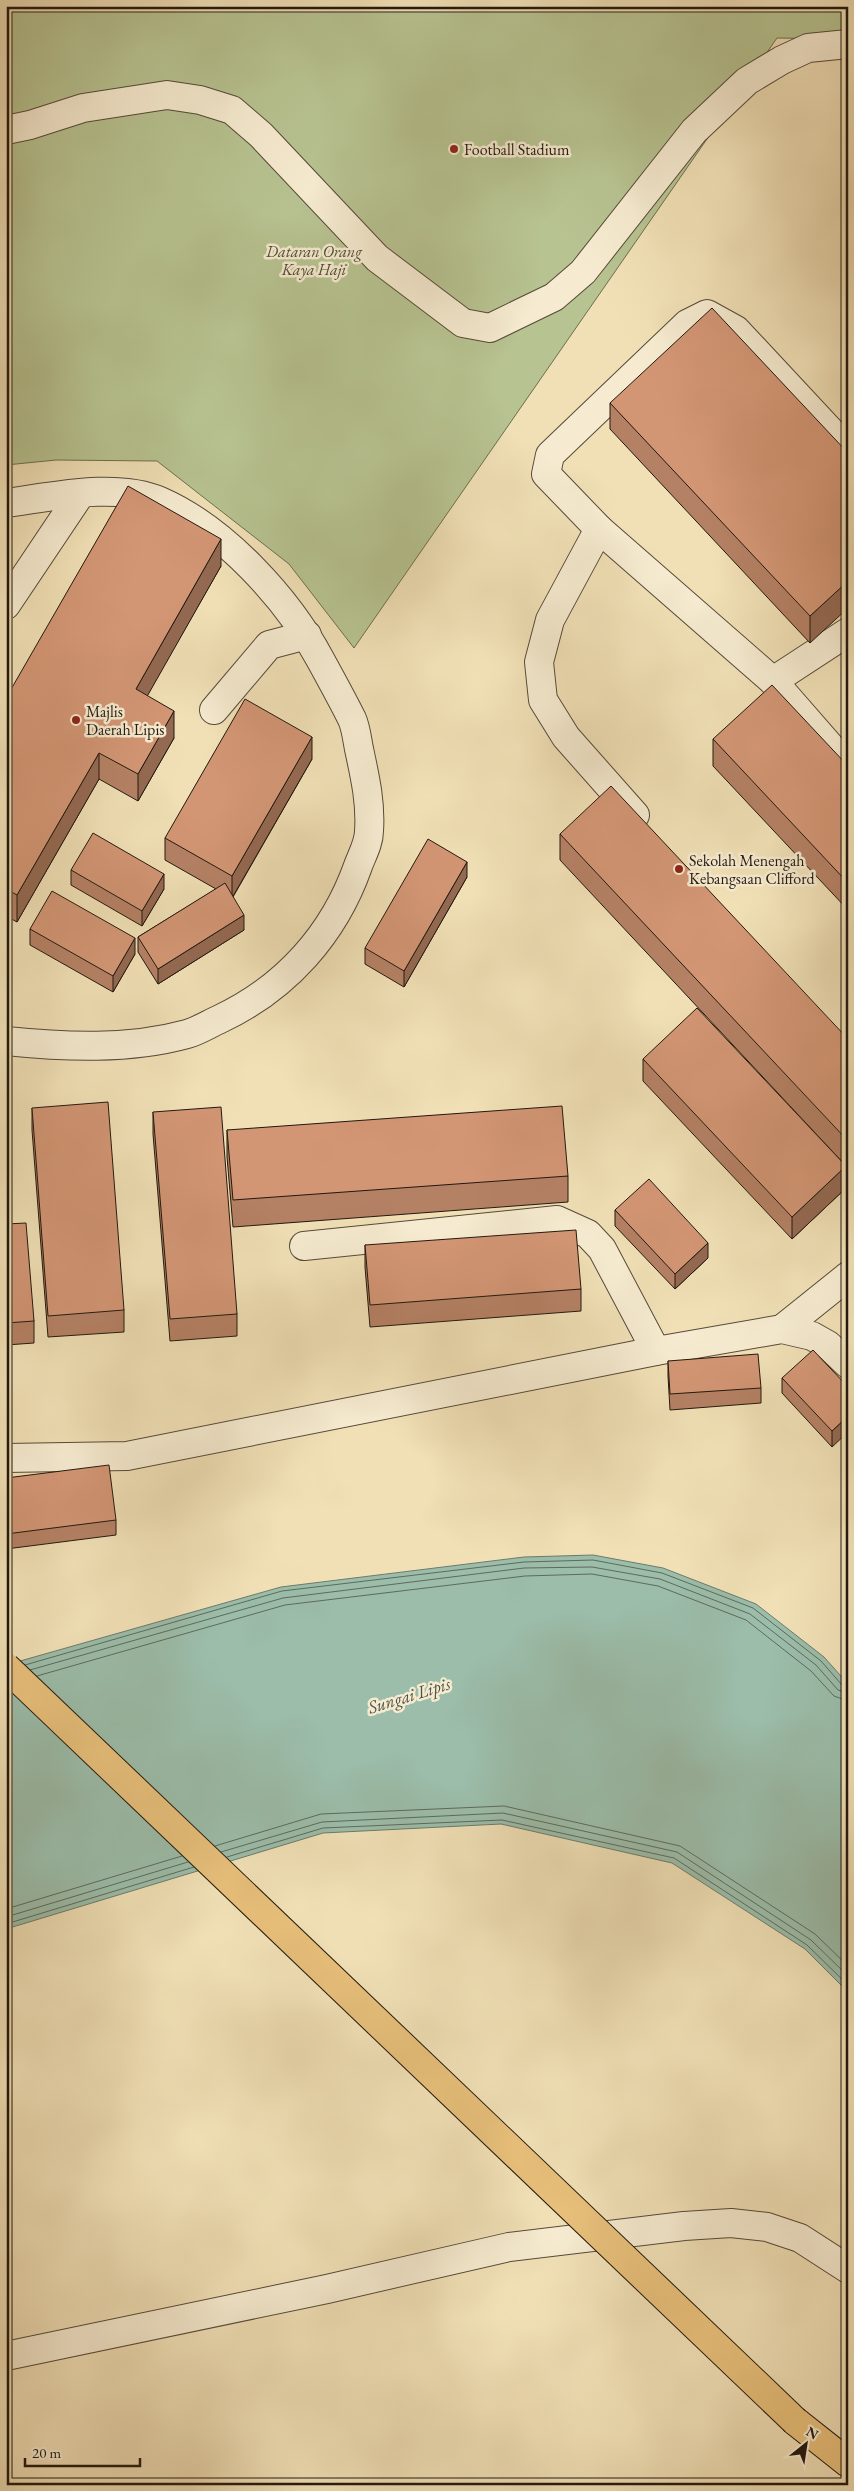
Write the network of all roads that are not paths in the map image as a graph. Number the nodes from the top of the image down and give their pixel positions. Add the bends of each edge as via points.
1 (848, 44) edge
2 (6, 130) edge
3 (848, 450) edge
4 (81, 493) junction
5 (6, 503) edge
6 (598, 529) junction
7 (6, 605) edge
8 (848, 632) edge
9 (307, 635) junction
10 (773, 681) junction
11 (214, 710) dead end
12 (848, 766) edge
13 (651, 833) edge
14 (6, 1040) edge
15 (304, 1246) dead end
16 (848, 1276) edge
17 (782, 1330) junction
18 (656, 1351) junction
19 (848, 1364) edge
20 (6, 1458) edge
21 (6, 1667) edge
22 (848, 2269) edge
23 (6, 2356) edge
24 (848, 2463) edge

1 - 2 lane via 808,48 747,81 694,131 583,272 554,298 490,328 463,323 377,258 261,135 232,110 200,100 167,95 83,108
3 - 6 lane via 736,330 707,314 687,324 550,455 546,474
4 - 5 lane
4 - 7 lane
4 - 9 lane via 126,493 159,500 198,523 242,558 280,597
6 - 10 lane
6 - 13 lane via 550,620 539,662 543,700 566,737
8 - 10 lane
9 - 11 lane via 269,645
9 - 14 lane via 353,722 369,793 370,834 350,890 322,938 282,980 245,1008 188,1034 122,1046 34,1044
10 - 12 lane
15 - 18 lane via 557,1220 588,1234 602,1249
16 - 17 lane
17 - 18 lane
17 - 19 lane via 812,1336 828,1345
18 - 20 lane via 127,1456
21 - 24 main road, bridge via 795,2420
22 - 23 lane via 800,2238 767,2227 731,2223 684,2226 509,2247 327,2290

